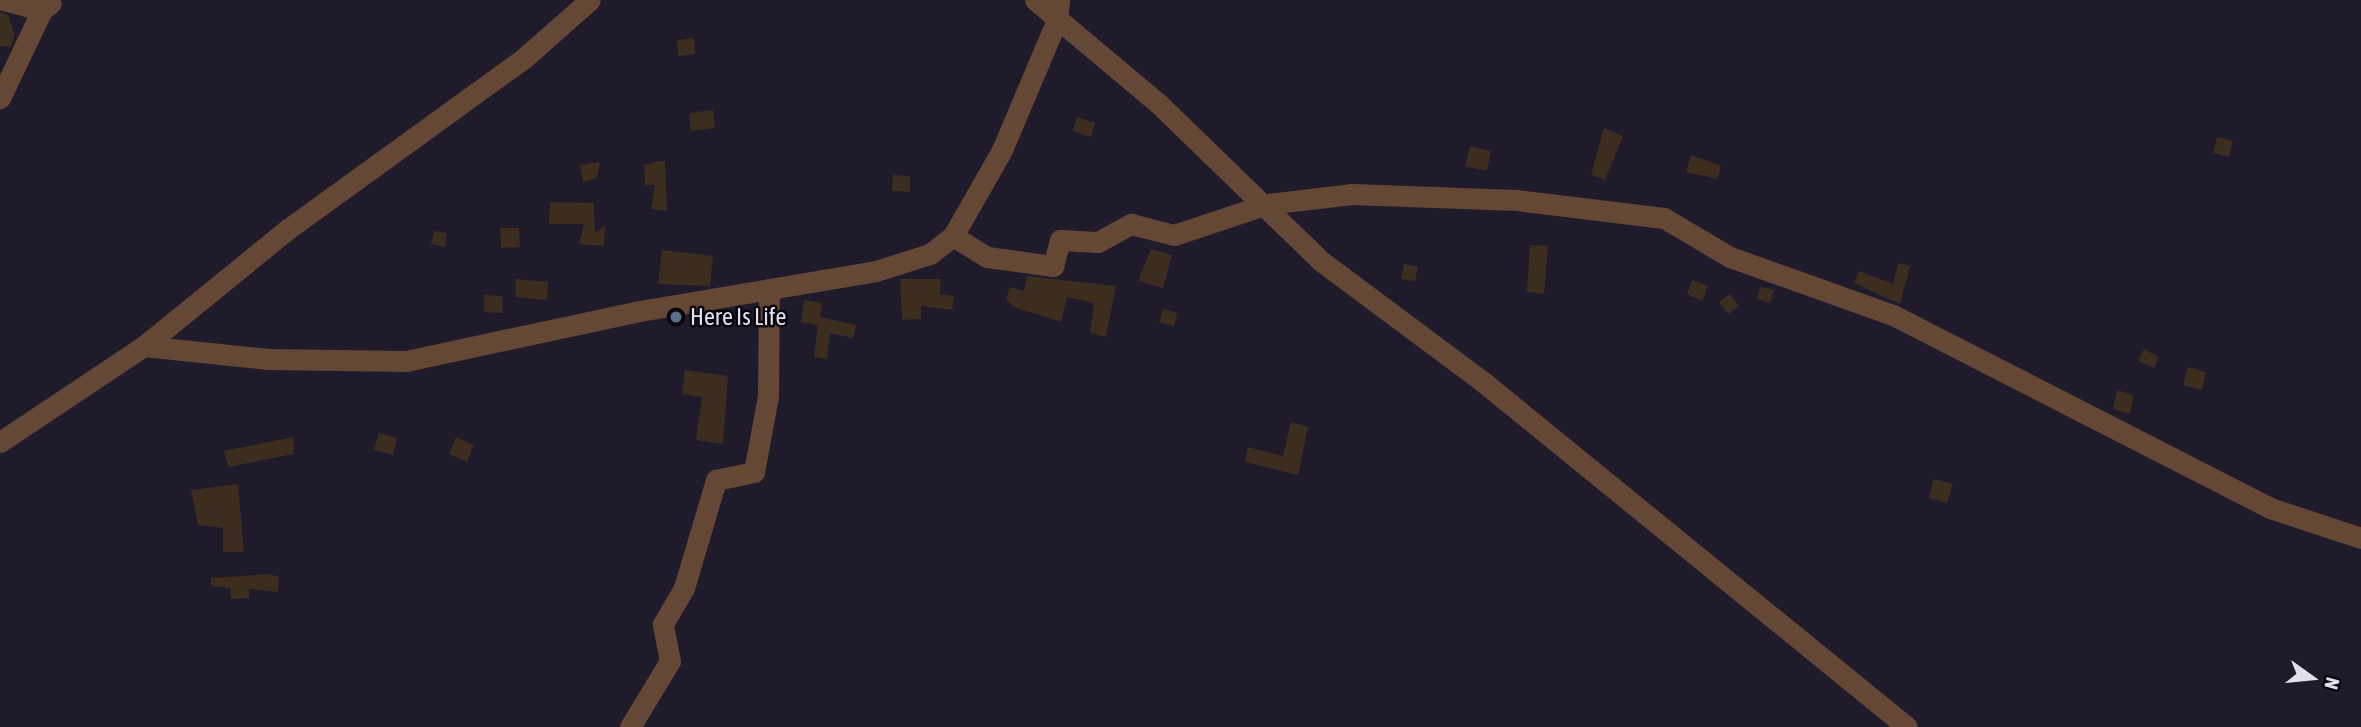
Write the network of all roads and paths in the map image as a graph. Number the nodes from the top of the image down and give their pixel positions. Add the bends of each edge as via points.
1 (4, 0) edge
2 (590, 0) edge
3 (1035, 0) edge
4 (48, 5) edge
5 (1058, 10) edge
6 (0, 98) edge
7 (1267, 204) junction
8 (953, 236) junction
9 (769, 289) junction
10 (144, 346) junction
11 (0, 442) edge
12 (2361, 538) edge
13 (630, 727) edge
14 (1907, 727) edge

1 - 4 street
2 - 10 street via 523,59 288,229
3 - 5 street
4 - 6 street
5 - 7 street
5 - 8 street via 1002,150
7 - 8 street via 1174,235 1131,224 1098,242 1060,240 1054,266 987,257
7 - 12 street via 1352,194 1435,194 1664,218 1730,257 1893,315 2270,508
7 - 14 street via 1321,261 1482,381
8 - 9 street via 930,254 876,271
9 - 10 street via 406,361 268,359
9 - 13 street via 768,396 754,472 716,480 684,588 663,624 670,661
10 - 11 street

